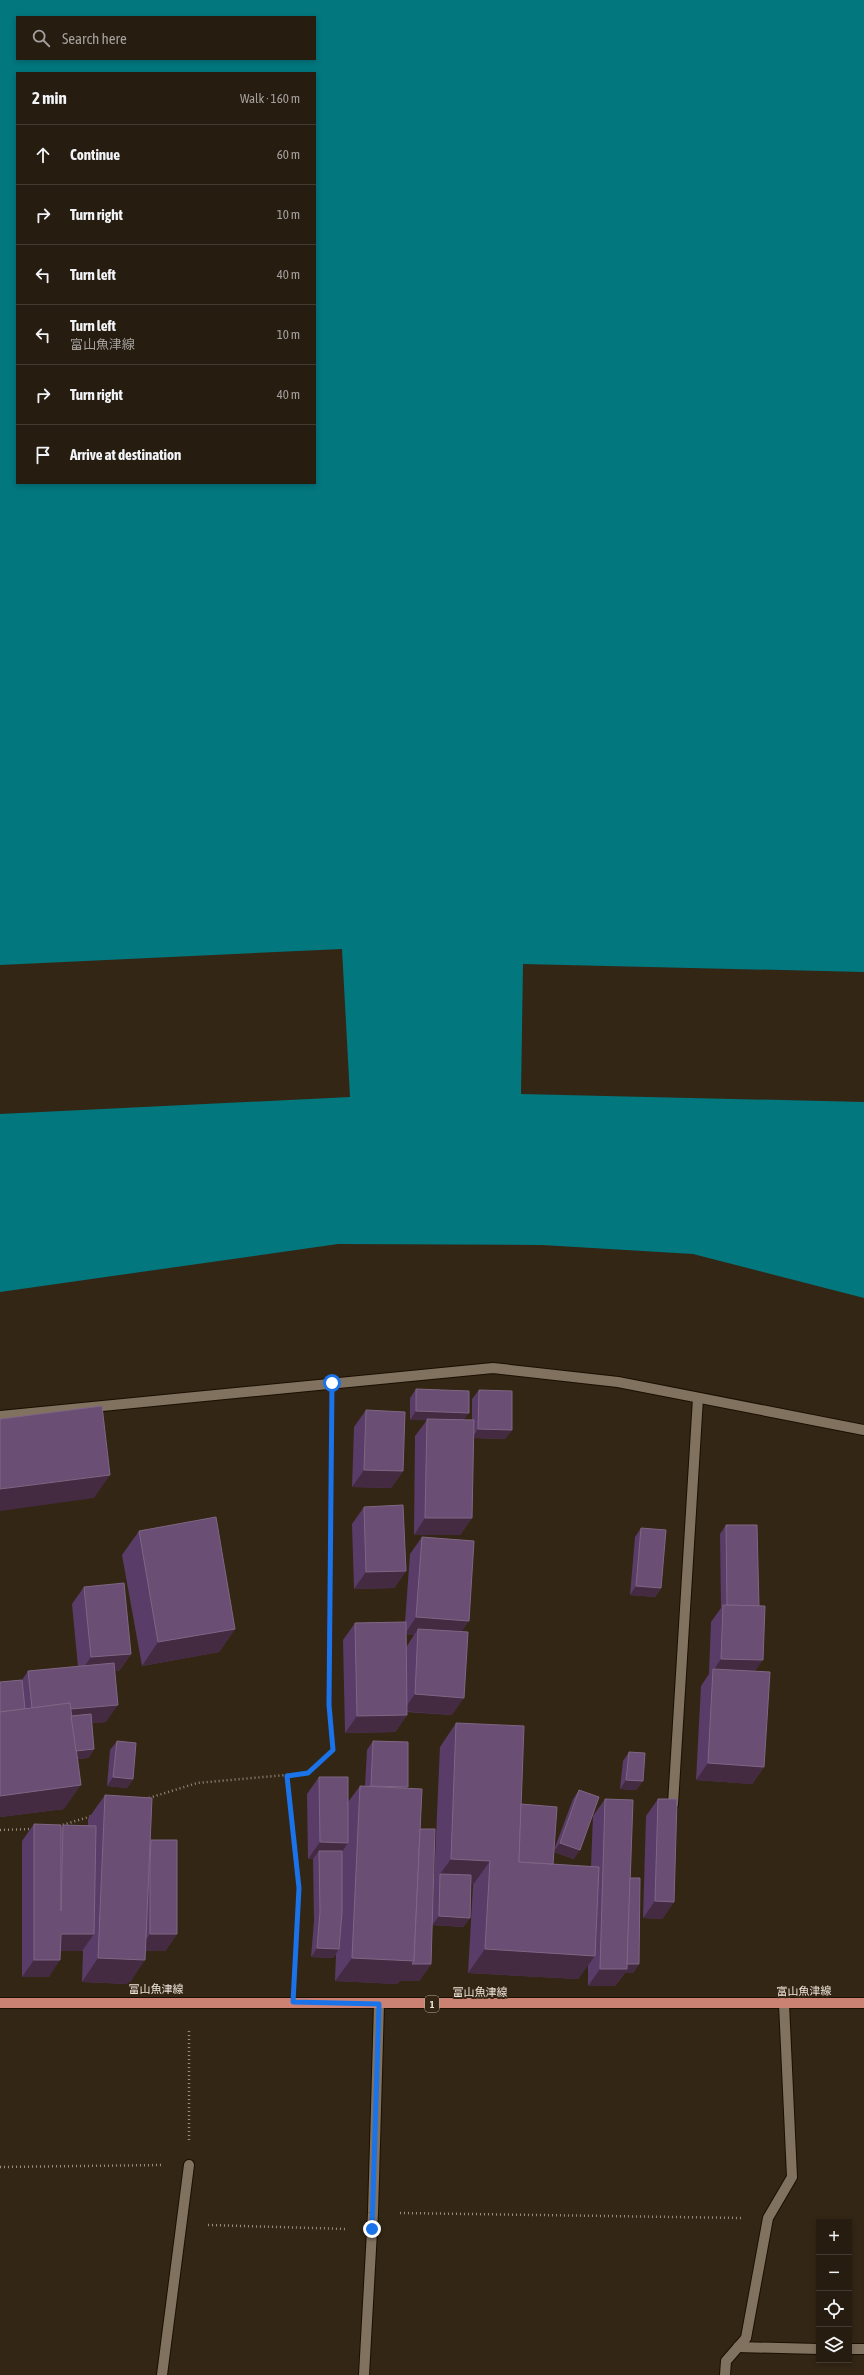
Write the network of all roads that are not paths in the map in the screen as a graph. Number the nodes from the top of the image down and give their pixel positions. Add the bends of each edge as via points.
1 (698, 1398) junction
2 (0, 1416) edge
3 (864, 1430) edge
4 (672, 1804) edge
5 (0, 2002) edge
6 (864, 2003) edge
7 (379, 2004) junction
8 (784, 2004) junction
9 (189, 2165) road end
10 (738, 2347) junction
11 (816, 2349) edge
12 (852, 2349) edge
13 (864, 2349) edge
14 (162, 2375) edge
15 (364, 2375) edge
16 (725, 2375) edge

1 - 2 street via 618,1382 492,1368
1 - 3 street
1 - 4 street
5 - 7 main road, 富山魚津線 / 1 via 190,2001
6 - 8 main road, 富山魚津線 / 1
7 - 8 main road, 富山魚津線 / 1
7 - 15 street via 373,2213
8 - 10 street via 792,2177 768,2218 746,2338
9 - 14 street
10 - 11 street
10 - 16 street via 726,2361
12 - 13 street

